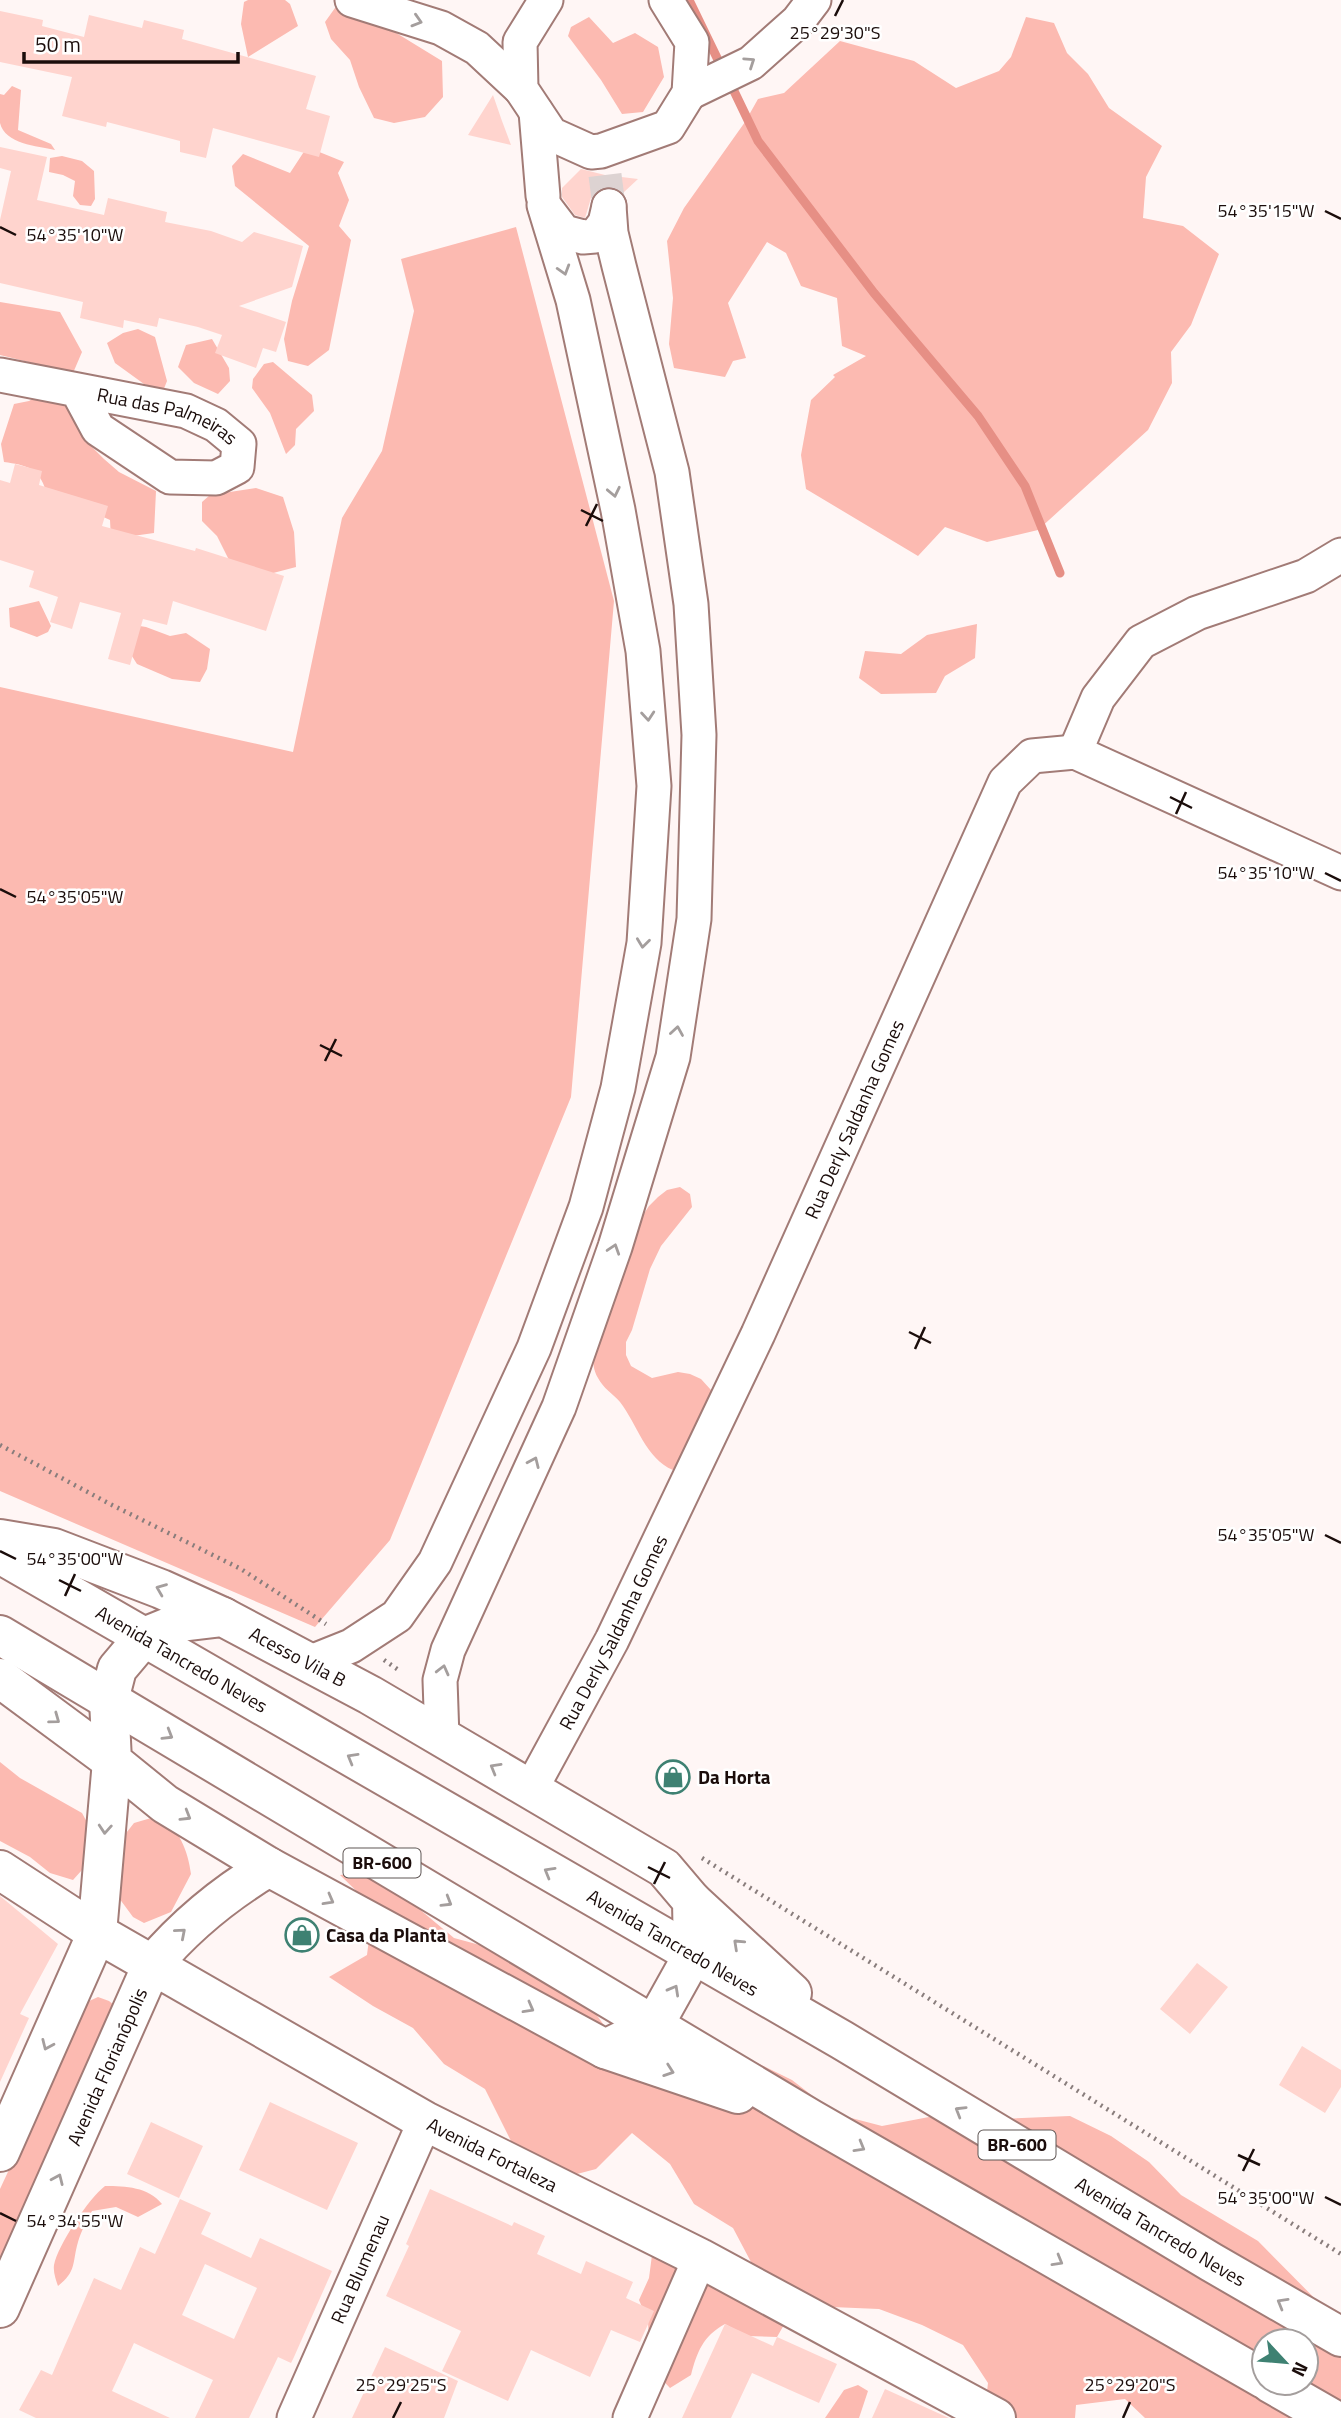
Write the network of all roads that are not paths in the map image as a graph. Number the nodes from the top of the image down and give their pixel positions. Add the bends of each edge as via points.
1 (352, 0) edge
2 (546, 0) edge
3 (666, 0) edge
4 (814, 0) edge
5 (689, 93) junction
6 (528, 100) junction
7 (605, 177) junction
8 (543, 200) junction
9 (0, 375) edge
10 (78, 390) dead end
11 (1341, 555) edge
12 (1075, 752) junction
13 (1341, 873) edge
14 (0, 1539) edge
15 (0, 1554) edge
16 (223, 1617) junction
17 (0, 1635) edge
18 (144, 1637) junction
19 (311, 1662) junction
20 (0, 1678) edge
21 (109, 1700) junction
22 (442, 1738) junction
23 (112, 1761) junction
24 (531, 1789) junction
25 (269, 1867) junction
26 (0, 1870) edge
27 (692, 1901) junction
28 (97, 1933) junction
29 (693, 1955) junction
30 (152, 1965) junction
31 (654, 2025) junction
32 (842, 2040) junction
33 (604, 2049) junction
34 (811, 2119) junction
35 (425, 2121) junction
36 (0, 2152) edge
37 (700, 2258) junction
38 (0, 2308) edge
39 (1341, 2337) edge
40 (1250, 2371) edge
41 (1294, 2397) edge
42 (294, 2418) edge
43 (631, 2418) edge
44 (996, 2418) edge
45 (1331, 2418) edge

1 -> 6 street via 441,28 477,48
2 - 6 street via 520,42
3 - 5 street via 692,42
5 -> 4 street via 751,63
5 - 7 street via 668,127
6 - 7 street via 551,134 591,152
6 - 8 street
7 - 8 street via 605,223 594,236 564,232
22 -> 7 street via 440,1680 448,1650 559,1406 615,1247 673,1057 694,919 699,735 691,604 672,472 619,266
8 -> 19 street via 576,313 643,651 654,786 644,943 618,1088 586,1208 534,1348 435,1562 397,1616 351,1646
9 - 10 street, Rua das Palmeiras
11 - 12 street via 1306,576 1197,613 1141,642 1098,698
12 - 13 street, Rua Derly Saldanha Gomes
12 - 24 street, Rua Derly Saldanha Gomes via 1031,756 1005,782 758,1334 612,1640
16 -> 14 main road, Acesso Vila B via 54,1548
15 - 18 main road, Avenida Tancredo Neves / BR-600
16 - 18 main road via 181,1622
16 - 19 main road, Acesso Vila B
17 - 21 main road, BR-600
18 - 21 main road via 117,1669
29 -> 18 main road, Avenida Tancredo Neves / BR-600
19 - 22 main road, Acesso Vila B
20 -> 23 main road
21 - 23 main road
21 -> 31 main road, BR-600
24 -> 22 main road, Acesso Vila B
23 -> 25 main road via 165,1804
23 -> 28 main road
24 - 27 main road, Acesso Vila B via 664,1868
30 -> 25 main road, Avenida Florianópolis via 238,1885
25 -> 33 main road
26 - 28 main road, Avenida Fortaleza
27 - 29 main road
32 -> 27 main road, Acesso Vila B
28 - 30 main road, Avenida Fortaleza
28 -> 36 main road
31 -> 29 main road
29 - 32 main road, Avenida Tancredo Neves / BR-600
30 - 35 main road, Avenida Fortaleza
38 -> 30 main road, Avenida Florianópolis
31 - 33 main road
31 - 34 main road, BR-600
39 -> 32 main road, Avenida Tancredo Neves / BR-600
33 -> 34 main road
34 -> 40 main road, BR-600
35 - 37 main road, Avenida Fortaleza
35 - 42 street, Rua Blumenau
37 - 43 street
37 - 44 main road, Avenida Fortaleza
41 - 45 main road

